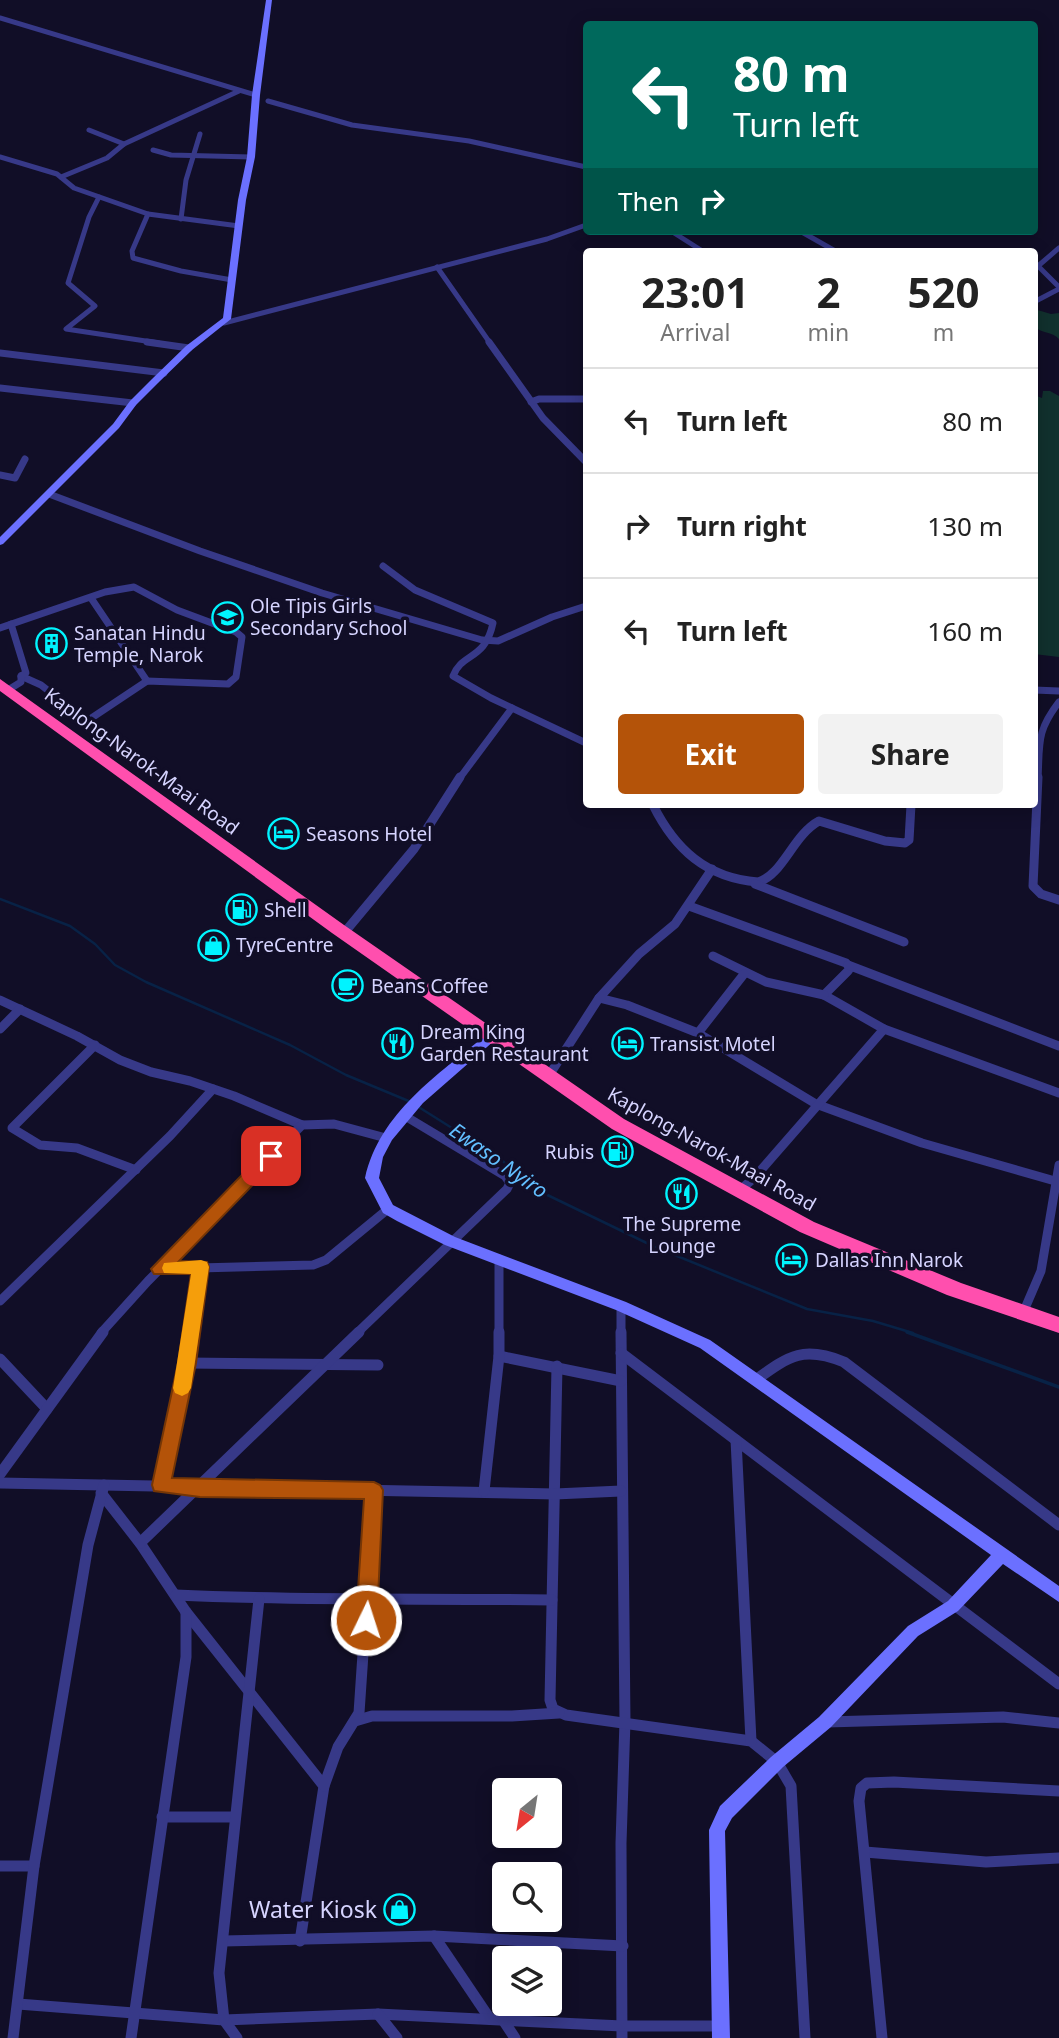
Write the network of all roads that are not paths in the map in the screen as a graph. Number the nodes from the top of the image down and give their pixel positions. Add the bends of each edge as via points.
1 (269, 0) edge
2 (0, 18) edge
3 (239, 91) junction
4 (256, 95) junction
5 (268, 101) dead end
6 (89, 130) dead end
7 (201, 134) dead end
8 (124, 144) junction
9 (153, 150) dead end
10 (195, 156) junction
11 (0, 157) edge
12 (251, 157) junction
13 (583, 166) edge
14 (61, 177) junction
15 (99, 197) junction
16 (148, 214) junction
17 (181, 219) junction
18 (239, 226) junction
19 (583, 226) edge
20 (677, 235) edge
21 (807, 235) edge
22 (698, 248) edge
23 (829, 248) edge
24 (1059, 248) edge
25 (437, 267) junction
26 (232, 280) junction
27 (1059, 288) edge
28 (1038, 300) edge
29 (224, 323) junction
30 (189, 348) junction
31 (0, 353) edge
32 (164, 373) junction
33 (0, 388) edge
34 (583, 399) edge
35 (531, 402) junction
36 (133, 403) junction
37 (25, 459) dead end
38 (583, 459) edge
39 (0, 475) edge
40 (49, 494) junction
41 (0, 542) edge
42 (383, 566) dead end
43 (91, 598) junction
44 (583, 607) edge
45 (11, 624) junction
46 (0, 628) edge
47 (491, 641) junction
48 (21, 676) junction
49 (147, 681) junction
50 (4, 687) edge
51 (1038, 690) edge
52 (1059, 691) edge
53 (1059, 702) edge
54 (512, 708) junction
55 (1038, 732) edge
56 (583, 742) edge
57 (654, 808) edge
58 (911, 808) edge
59 (1035, 808) edge
60 (712, 869) junction
61 (753, 884) junction
62 (1059, 900) edge
63 (689, 906) junction
64 (344, 933) junction
65 (904, 943) dead end
66 (713, 956) dead end
67 (848, 965) junction
68 (744, 974) junction
69 (824, 995) junction
70 (599, 998) junction
71 (0, 1000) edge
72 (20, 1009) junction
73 (884, 1028) junction
74 (0, 1029) edge
75 (698, 1033) junction
76 (491, 1037) junction
77 (95, 1045) junction
78 (1059, 1046) edge
79 (548, 1077) junction
80 (213, 1089) junction
81 (1059, 1093) edge
82 (816, 1104) junction
83 (405, 1116) junction
84 (302, 1125) junction
85 (387, 1138) junction
86 (1059, 1165) edge
87 (136, 1170) junction
88 (1055, 1181) junction
89 (740, 1190) junction
90 (388, 1209) junction
91 (450, 1241) junction
92 (499, 1259) junction
93 (201, 1267) junction
94 (160, 1269) junction
95 (0, 1301) edge
96 (621, 1306) junction
97 (1023, 1313) junction
98 (1059, 1325) edge
99 (621, 1353) junction
100 (499, 1356) junction
101 (0, 1359) edge
102 (187, 1363) junction
103 (327, 1363) junction
104 (379, 1365) dead end
105 (557, 1366) junction
106 (757, 1379) junction
107 (621, 1381) junction
108 (47, 1409) junction
109 (736, 1440) junction
110 (0, 1474) edge
111 (0, 1483) edge
112 (161, 1485) junction
113 (102, 1489) junction
114 (200, 1489) junction
115 (374, 1490) junction
116 (484, 1491) junction
117 (621, 1491) junction
118 (555, 1494) junction
119 (1059, 1525) edge
120 (140, 1543) junction
121 (1002, 1554) junction
122 (176, 1595) junction
123 (1059, 1595) edge
124 (368, 1597) junction
125 (259, 1599) junction
126 (552, 1600) junction
127 (953, 1606) junction
128 (187, 1612) junction
129 (1059, 1684) edge
130 (250, 1690) junction
131 (559, 1713) junction
132 (625, 1721) junction
133 (825, 1722) junction
134 (1059, 1723) edge
135 (350, 1724) junction
136 (751, 1741) junction
137 (777, 1762) junction
138 (324, 1786) junction
139 (1059, 1791) edge
140 (162, 1817) junction
141 (234, 1817) junction
142 (865, 1852) junction
143 (1059, 1858) edge
144 (0, 1866) edge
145 (34, 1866) junction
146 (434, 1936) junction
147 (223, 1941) junction
148 (300, 1941) junction
149 (623, 1946) junction
150 (18, 2004) junction
151 (378, 2014) junction
152 (135, 2015) junction
153 (497, 2019) junction
154 (223, 2020) junction
155 (622, 2032) edge
156 (720, 2032) edge
157 (13, 2038) edge
158 (131, 2038) edge
159 (237, 2038) edge
160 (397, 2038) edge
161 (515, 2038) edge
162 (805, 2038) edge
163 (882, 2038) edge
164 (893, 2038) edge

1 - 4 main road
2 - 3 street
3 - 4 street
3 - 8 street
4 - 12 main road
5 - 13 street via 352,125 468,141
6 - 8 street
7 - 10 street
8 - 14 street via 107,158
9 - 10 street
10 - 12 street
10 - 17 street via 186,180
11 - 14 street
12 - 18 main road
14 - 15 street
15 - 16 street
15 - 30 street via 68,283 95,306 66,329
16 - 17 street
16 - 26 street via 133,258
17 - 18 street
18 - 26 main road
19 - 25 street
20 - 22 street
21 - 23 street
24 - 27 street via 1038,266
25 - 29 street
25 - 35 street
26 - 29 main road
27 - 28 street
29 - 30 main road
30 - 32 main road
31 - 32 street
32 - 36 main road
33 - 36 street
34 - 35 street
35 - 38 street
36 - 40 main road
37 - 39 street via 16,478
40 - 41 main road
40 - 47 street via 322,593
42 - 47 street via 415,590 491,620
43 - 45 street
43 - 49 street
43 - 49 street via 134,587 242,636 236,677 228,684
44 - 47 street
45 - 46 street
45 - 48 street via 25,664 26,673
47 - 54 street via 461,663 453,676
48 - 49 street via 41,685 87,721
48 - 50 street via 21,682
50 - 64 highway, Kaplong-Narok-Maai Road
51 - 52 street
53 - 55 street
54 - 56 street
54 - 64 street via 414,849
57 - 60 street via 683,853
58 - 61 street via 905,843 819,821 798,837 764,881
59 - 62 street via 1033,886
60 - 61 street
60 - 63 street
61 - 65 street
63 - 67 street
63 - 70 street
64 - 76 highway, Kaplong-Narok-Maai Road
66 - 68 street
67 - 69 street via 842,979
67 - 78 street
68 - 69 street via 790,990
68 - 75 street
69 - 73 street
70 - 75 street
70 - 79 street
71 - 72 street
72 - 74 street
72 - 77 street
73 - 81 street
73 - 82 street
75 - 82 street
76 - 79 highway, Kaplong-Narok-Maai Road
76 - 83 main road
77 - 80 street via 151,1072
77 - 87 street via 12,1128 40,1145 77,1148
79 - 89 highway, Kaplong-Narok-Maai Road via 648,1142
80 - 84 street
80 - 87 street
82 - 88 street via 922,1143
82 - 89 street
83 - 85 main road
83 - 91 street via 510,1183
84 - 85 street via 346,1125
84 - 94 street
85 - 90 main road via 378,1151 372,1178
86 - 88 street
87 - 95 street
88 - 97 street via 1041,1271
89 - 97 highway, Kaplong-Narok-Maai Road via 859,1251
90 - 91 main road
90 - 93 street via 326,1260 313,1265
91 - 92 main road
91 - 103 street
92 - 96 main road
92 - 100 street
93 - 94 street
93 - 102 street
94 - 108 street via 92,1344
96 - 99 street
96 - 106 main road via 705,1344
97 - 98 highway, Kaplong-Narok-Maai Road
99 - 107 street
99 - 109 street
100 - 105 street
100 - 116 street
101 - 108 street
102 - 103 street
102 - 112 street
103 - 104 street
103 - 114 street
105 - 107 street
105 - 118 street
106 - 119 street via 797,1353 817,1351 844,1362
106 - 121 main road
107 - 117 street
108 - 110 street
109 - 127 street
109 - 136 street
111 - 113 street
112 - 113 street
112 - 114 street
113 - 120 street
113 - 145 street via 88,1545
114 - 115 street
114 - 120 street
115 - 116 street
115 - 124 street
116 - 118 street
117 - 118 street
117 - 132 street
118 - 126 street
120 - 122 street
121 - 123 main road
121 - 127 main road
122 - 125 street
122 - 128 street
124 - 125 street
124 - 126 street
124 - 135 street via 359,1713
125 - 130 street
126 - 131 street via 550,1700
127 - 129 street
127 - 133 main road via 913,1631
128 - 130 street
128 - 140 street via 186,1657
130 - 138 street
130 - 141 street
131 - 132 street
131 - 135 street via 372,1716
132 - 136 street
132 - 149 street
133 - 134 street via 1003,1717
133 - 137 main road
135 - 138 street
136 - 137 street
137 - 156 main road via 726,1812 717,1830
137 - 162 street via 791,1786
138 - 148 street
139 - 142 street via 867,1783 859,1792
140 - 141 street
140 - 152 street
141 - 147 street
142 - 143 street via 986,1862
142 - 163 street
144 - 145 street
145 - 150 street
146 - 148 street
146 - 149 street
146 - 153 street
147 - 148 street
147 - 154 street via 219,1973
149 - 155 street
150 - 152 street
150 - 157 street
151 - 153 street
151 - 154 street
151 - 160 street
152 - 154 street
152 - 158 street
153 - 155 street
153 - 161 street
154 - 159 street
155 - 156 street
163 - 164 street

